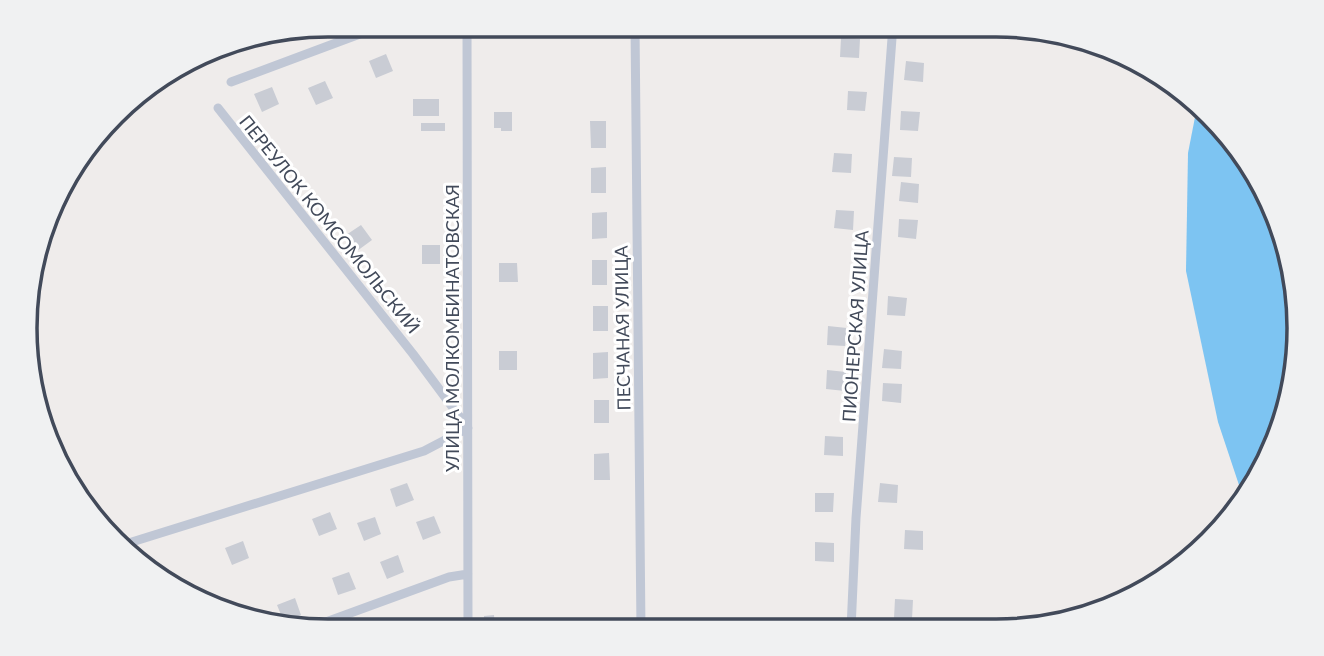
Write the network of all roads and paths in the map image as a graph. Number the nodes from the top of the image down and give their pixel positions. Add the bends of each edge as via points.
1 (350, 37) edge
2 (467, 37) edge
3 (635, 37) edge
4 (892, 37) edge
5 (231, 82) dead end
6 (218, 108) dead end
7 (468, 428) junction
8 (131, 542) edge
9 (468, 574) junction
10 (334, 619) edge
11 (468, 619) edge
12 (641, 619) edge
13 (851, 619) edge

1 - 5 street
2 - 7 street, УЛИЦА МОЛКОМБИНАТОВСКАЯ
3 - 12 street, ПЕСЧАНАЯ УЛИЦА
4 - 13 street, ПИОНЕРСКАЯ УЛИЦА
6 - 7 street, ПЕРЕУЛОК КОМСОМОЛЬСКИЙ
7 - 8 street via 424,451
7 - 9 street, УЛИЦА МОЛКОМБИНАТОВСКАЯ
9 - 10 street
9 - 11 street, УЛИЦА МОЛКОМБИНАТОВСКАЯ

